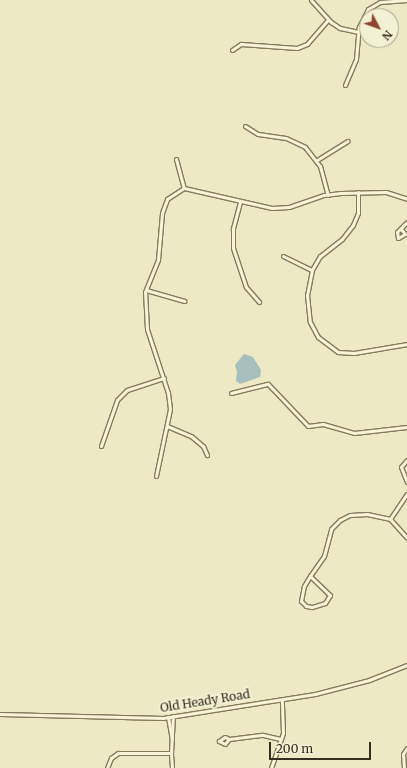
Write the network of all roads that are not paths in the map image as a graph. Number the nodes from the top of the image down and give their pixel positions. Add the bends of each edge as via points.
1 (311, 0) edge
2 (407, 0) edge
3 (368, 8) edge
4 (328, 20) junction
5 (359, 32) joint
6 (232, 50) dead end
7 (345, 85) dead end
8 (245, 126) dead end
9 (348, 141) dead end
10 (176, 159) dead end
11 (317, 160) junction
12 (184, 188) junction
13 (358, 192) junction
14 (328, 195) junction
15 (407, 199) edge
16 (240, 202) junction
17 (407, 222) edge
18 (400, 229) dead end
19 (283, 256) dead end
20 (312, 270) junction
21 (146, 290) junction
22 (184, 301) dead end
23 (259, 302) dead end
24 (407, 344) edge
25 (164, 378) junction
26 (231, 393) dead end
27 (167, 426) junction
28 (407, 427) edge
29 (101, 446) dead end
30 (207, 454) dead end
31 (407, 460) edge
32 (156, 476) dead end
33 (407, 482) edge
34 (407, 494) edge
35 (390, 519) junction
36 (407, 538) edge
37 (310, 576) junction
38 (407, 665) edge
39 (282, 700) junction
40 (0, 714) edge
41 (173, 716) junction
42 (168, 718) junction
43 (172, 739) junction
44 (229, 739) dead end
45 (281, 739) junction
46 (407, 748) edge
47 (170, 753) junction
48 (107, 768) edge
49 (172, 768) edge
50 (271, 768) edge
51 (404, 768) edge

1 - 4 street
2 - 3 street via 380,2
4 - 5 street via 340,28
4 - 6 street via 307,44 298,48 241,44
5 - 7 street via 356,59
8 - 11 street via 258,134 300,144
9 - 11 street
10 - 12 street
11 - 14 street via 324,174
12 - 16 street
12 - 21 street via 167,200 162,213 161,246
13 - 14 street
13 - 15 street via 390,192
13 - 20 street via 358,213 353,225 342,239 320,256
14 - 16 street via 278,208
16 - 23 street via 233,229 233,248 246,288
17 - 18 street
19 - 20 street
20 - 24 street via 307,295 310,322 315,334 328,346 338,352 354,354
21 - 22 street
21 - 25 street via 147,329
25 - 27 street via 170,409
25 - 29 street via 127,390 117,400
26 - 28 street via 268,384 306,424 315,423 354,433
27 - 30 street via 191,436 203,446
27 - 32 street
31 - 33 street via 401,467
34 - 35 street
35 - 36 street
35 - 37 street via 367,514 350,515 340,520 331,529 324,556
37 - 37 street via 304,586 301,601 312,607 325,603 330,596
38 - 39 street, Old Heady Road via 369,680
39 - 41 street, Old Heady Road
39 - 45 street via 284,724
40 - 42 street, Old Heady Road
41 - 42 street, Old Heady Road
41 - 43 street
42 - 43 street
43 - 47 street
44 - 45 street via 263,736
45 - 50 street
46 - 51 street via 403,754
47 - 48 street via 118,753 111,758
47 - 49 street

